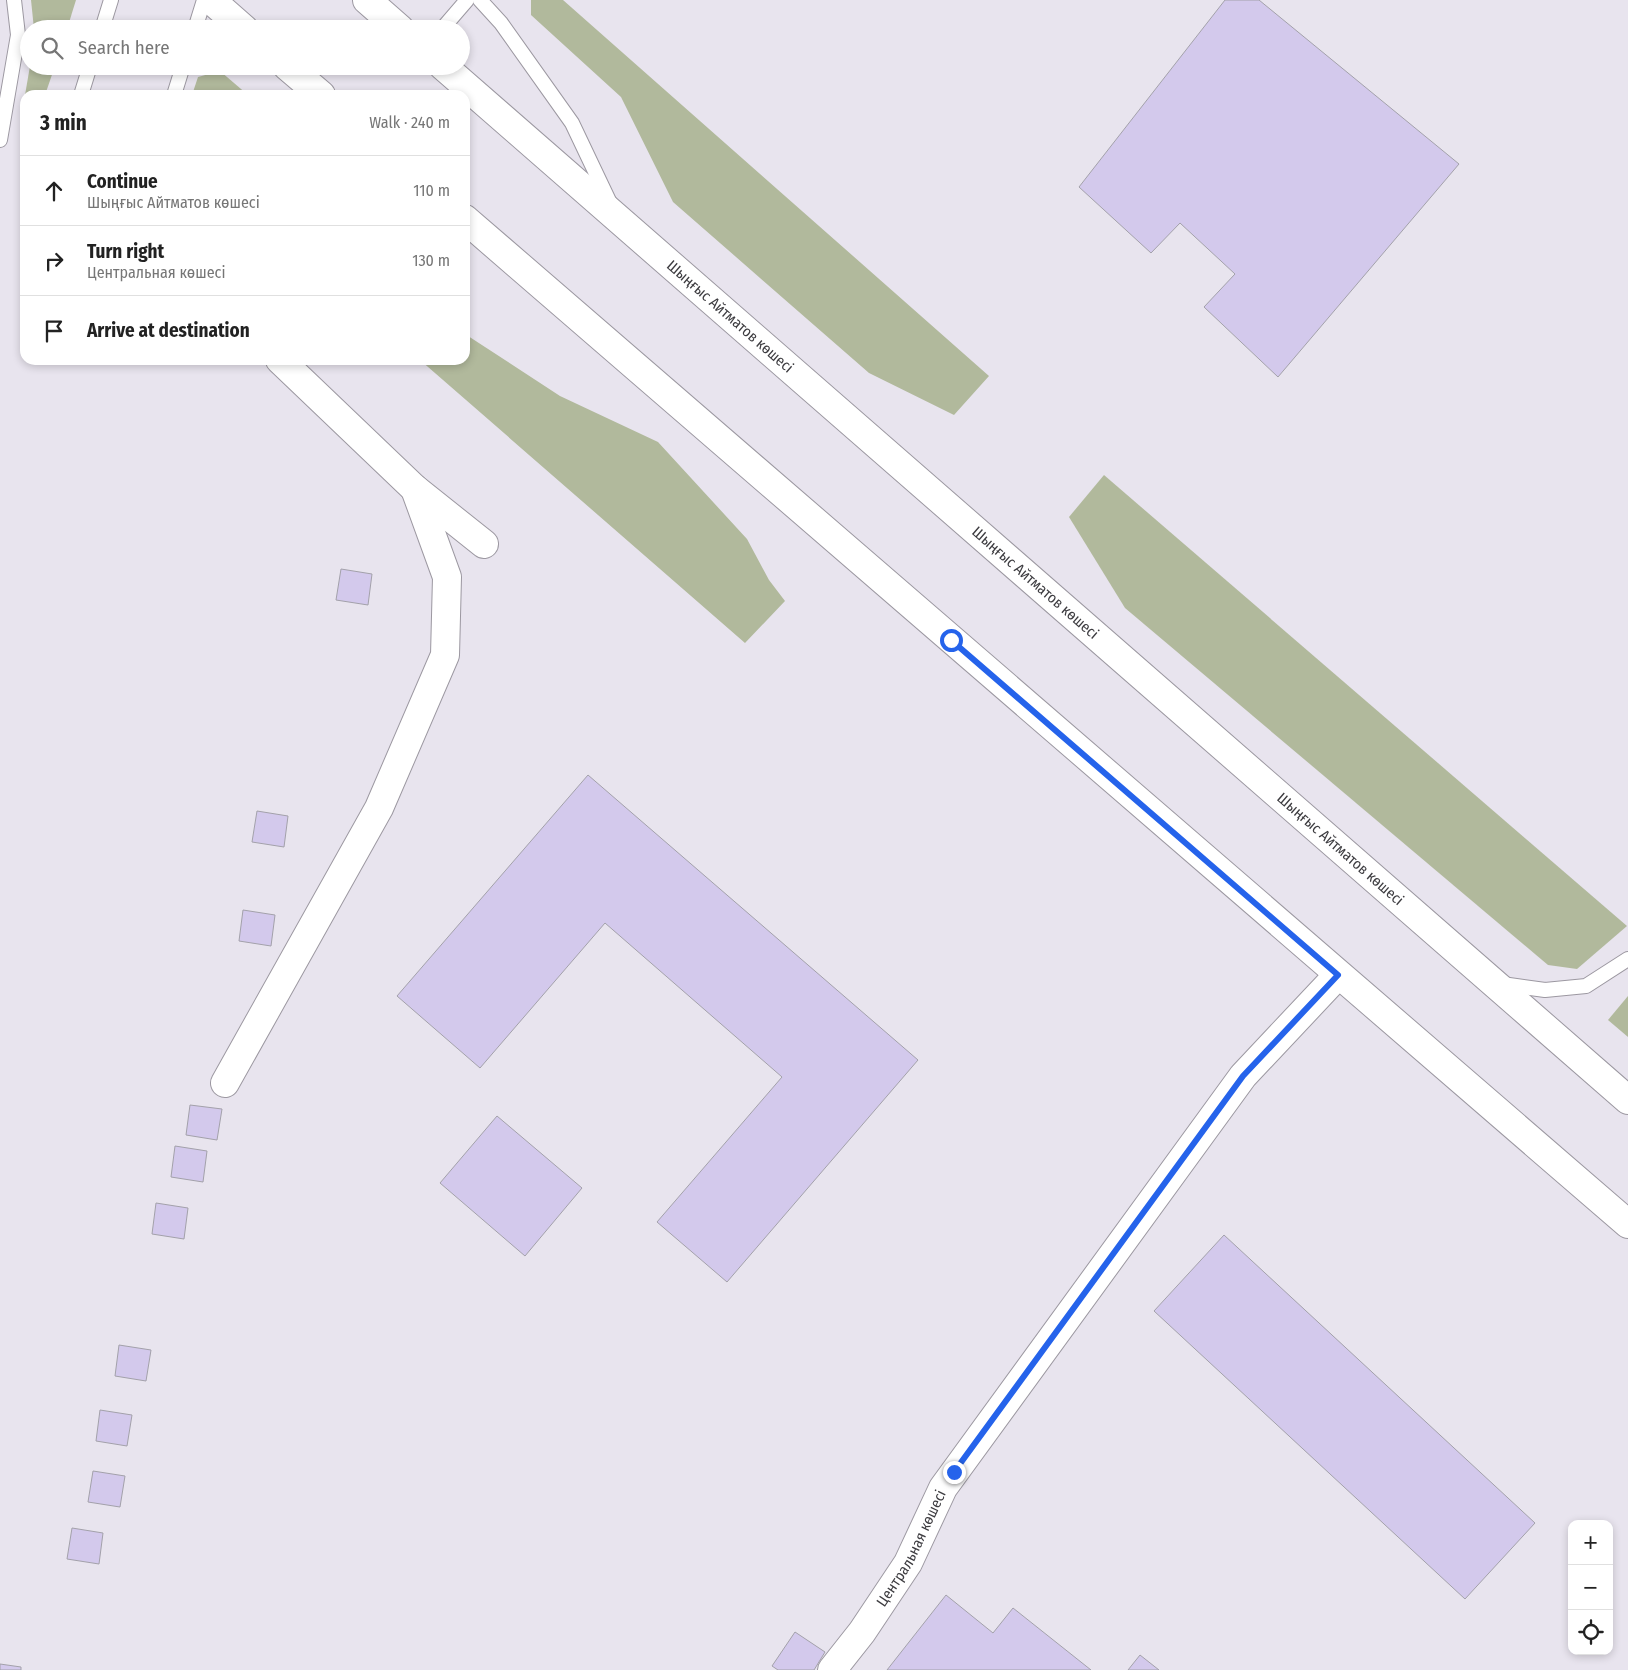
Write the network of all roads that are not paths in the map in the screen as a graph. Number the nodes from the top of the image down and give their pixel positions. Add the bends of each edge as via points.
1 (14, 0) edge
2 (111, 0) edge
3 (204, 0) edge
4 (210, 0) edge
5 (367, 0) edge
6 (467, 0) edge
7 (480, 0) edge
8 (105, 20) edge
9 (198, 20) edge
10 (233, 20) edge
11 (390, 20) edge
12 (450, 20) edge
13 (87, 75) edge
14 (180, 75) edge
15 (298, 75) edge
16 (452, 75) edge
17 (83, 90) edge
18 (176, 90) edge
19 (315, 90) edge
20 (470, 90) edge
21 (470, 90) edge
22 (0, 140) edge
23 (618, 219) junction
24 (470, 223) edge
25 (285, 365) edge
26 (415, 489) junction
27 (484, 544) dead end
28 (1628, 959) edge
29 (1338, 975) junction
30 (1495, 984) junction
31 (225, 1083) dead end
32 (1628, 1100) edge
33 (1628, 1224) edge
34 (832, 1670) edge

1 - 22 lane via 18,34
2 - 8 lane
3 - 9 lane
4 - 10 main road
5 - 11 main road
6 - 12 lane
7 - 23 lane via 502,23 572,123
13 - 17 lane
14 - 18 lane
15 - 19 main road
16 - 21 main road, Шыңғыс Айтматов көшесі
20 - 23 main road, Шыңғыс Айтматов көшесі
23 - 30 main road, Шыңғыс Айтматов көшесі
24 - 29 main road
25 - 26 main road
26 - 27 main road
26 - 31 main road via 446,578 445,655 379,808
28 - 30 lane via 1586,986 1545,990
29 - 33 main road
29 - 34 main road, Центральная көшесі via 1243,1076 943,1488 908,1563
30 - 32 main road, Шыңғыс Айтматов көшесі

